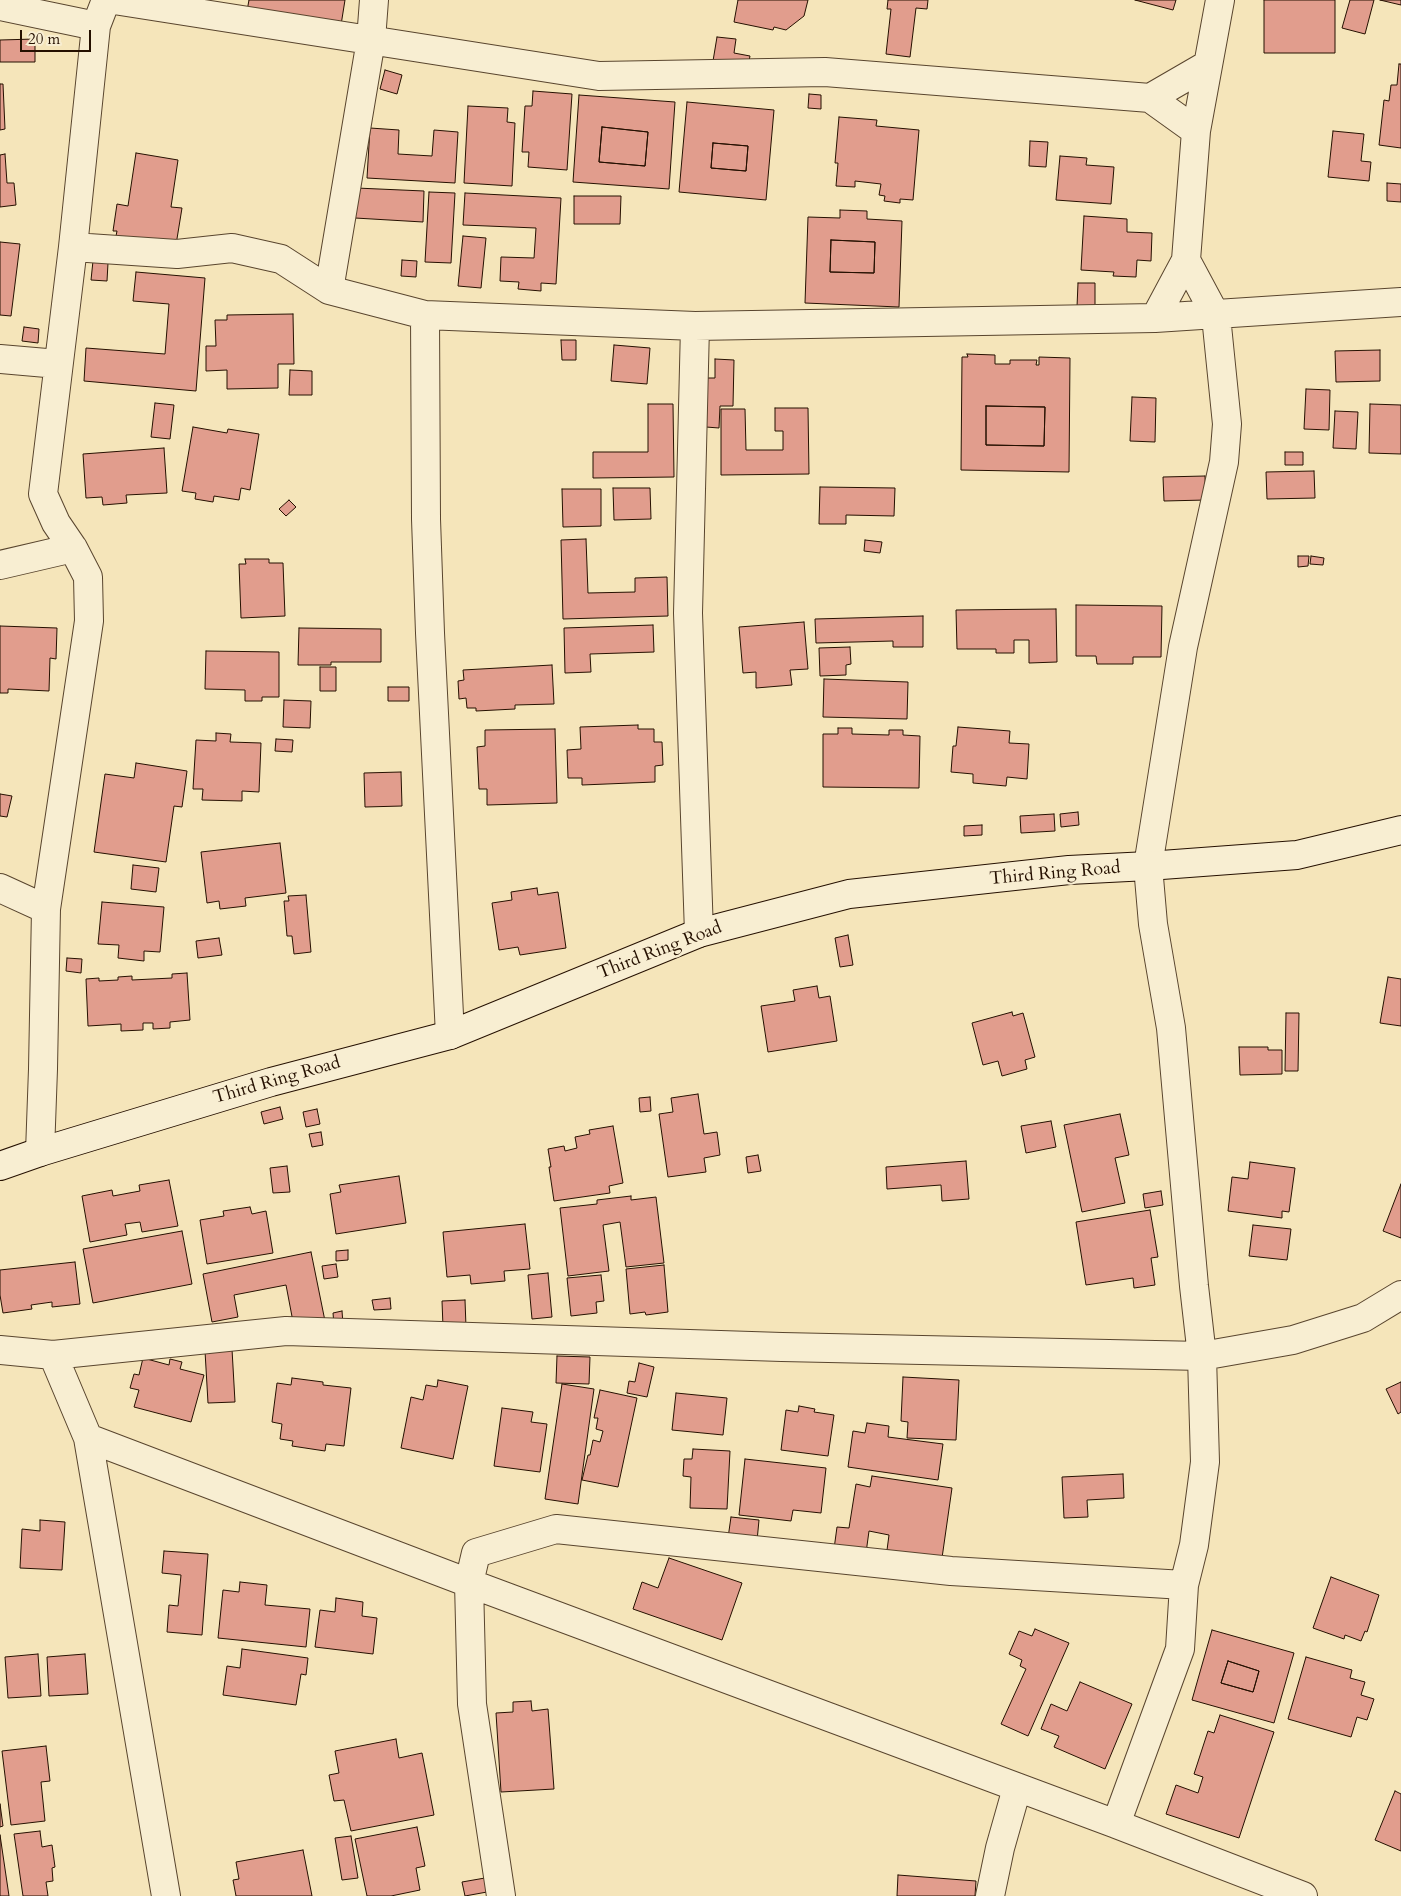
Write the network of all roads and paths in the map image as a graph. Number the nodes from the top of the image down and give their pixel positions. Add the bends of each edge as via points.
1 (106, 0) edge
2 (114, 0) edge
3 (374, 0) edge
4 (1220, 0) edge
5 (0, 6) edge
6 (96, 26) junction
7 (371, 40) junction
8 (1207, 65) junction
9 (1150, 98) junction
10 (1196, 131) junction
11 (73, 247) junction
12 (1186, 260) junction
13 (329, 290) junction
14 (1401, 302) edge
15 (425, 315) junction
16 (1216, 316) junction
17 (1155, 318) junction
18 (695, 326) junction
19 (0, 359) edge
20 (58, 364) junction
21 (73, 548) junction
22 (0, 565) edge
23 (1401, 830) edge
24 (1148, 866) junction
25 (0, 888) edge
26 (46, 909) junction
27 (699, 933) junction
28 (450, 1035) junction
29 (40, 1152) junction
30 (0, 1166) edge
31 (1401, 1295) edge
32 (0, 1350) edge
33 (53, 1355) junction
34 (1202, 1356) junction
35 (88, 1438) junction
36 (470, 1583) junction
37 (1184, 1585) junction
38 (1017, 1788) junction
39 (1116, 1824) junction
40 (166, 1896) edge
41 (501, 1896) edge
42 (990, 1896) edge
43 (1303, 1896) edge

1 - 6 street
2 - 7 street
3 - 7 street
4 - 8 street
5 - 6 street
6 - 11 street
7 - 9 street via 599,76 825,72
7 - 13 street
8 - 9 street
8 - 10 street
9 - 10 street
10 - 12 street
11 - 13 street via 177,254 232,248 282,259
11 - 20 street
12 - 16 street
12 - 17 street
13 - 15 street
14 - 16 street
15 - 18 street
15 - 28 street via 426,519
16 - 17 street
16 - 24 street via 1227,424 1224,462 1183,647
17 - 18 street
18 - 27 street via 688,613
19 - 20 street
20 - 21 street via 43,494 56,523
21 - 22 street
21 - 26 street via 88,577 89,621
23 - 24 street, Third Ring Road via 1297,855
24 - 27 street, Third Ring Road via 1070,870 849,894
24 - 34 street via 1153,924 1171,1028
25 - 26 street
26 - 29 street
27 - 28 street, Third Ring Road
28 - 29 street, Third Ring Road via 271,1082
29 - 30 street, Third Ring Road
31 - 34 street via 1363,1318 1293,1340
32 - 33 street
33 - 34 street via 286,1331
33 - 35 street
34 - 37 street via 1204,1462 1194,1545
35 - 36 street
35 - 40 street
36 - 37 street via 476,1553 556,1529 951,1571
36 - 38 street
36 - 41 street via 472,1704
37 - 39 street via 1180,1649
38 - 39 street
38 - 42 street
39 - 43 street

